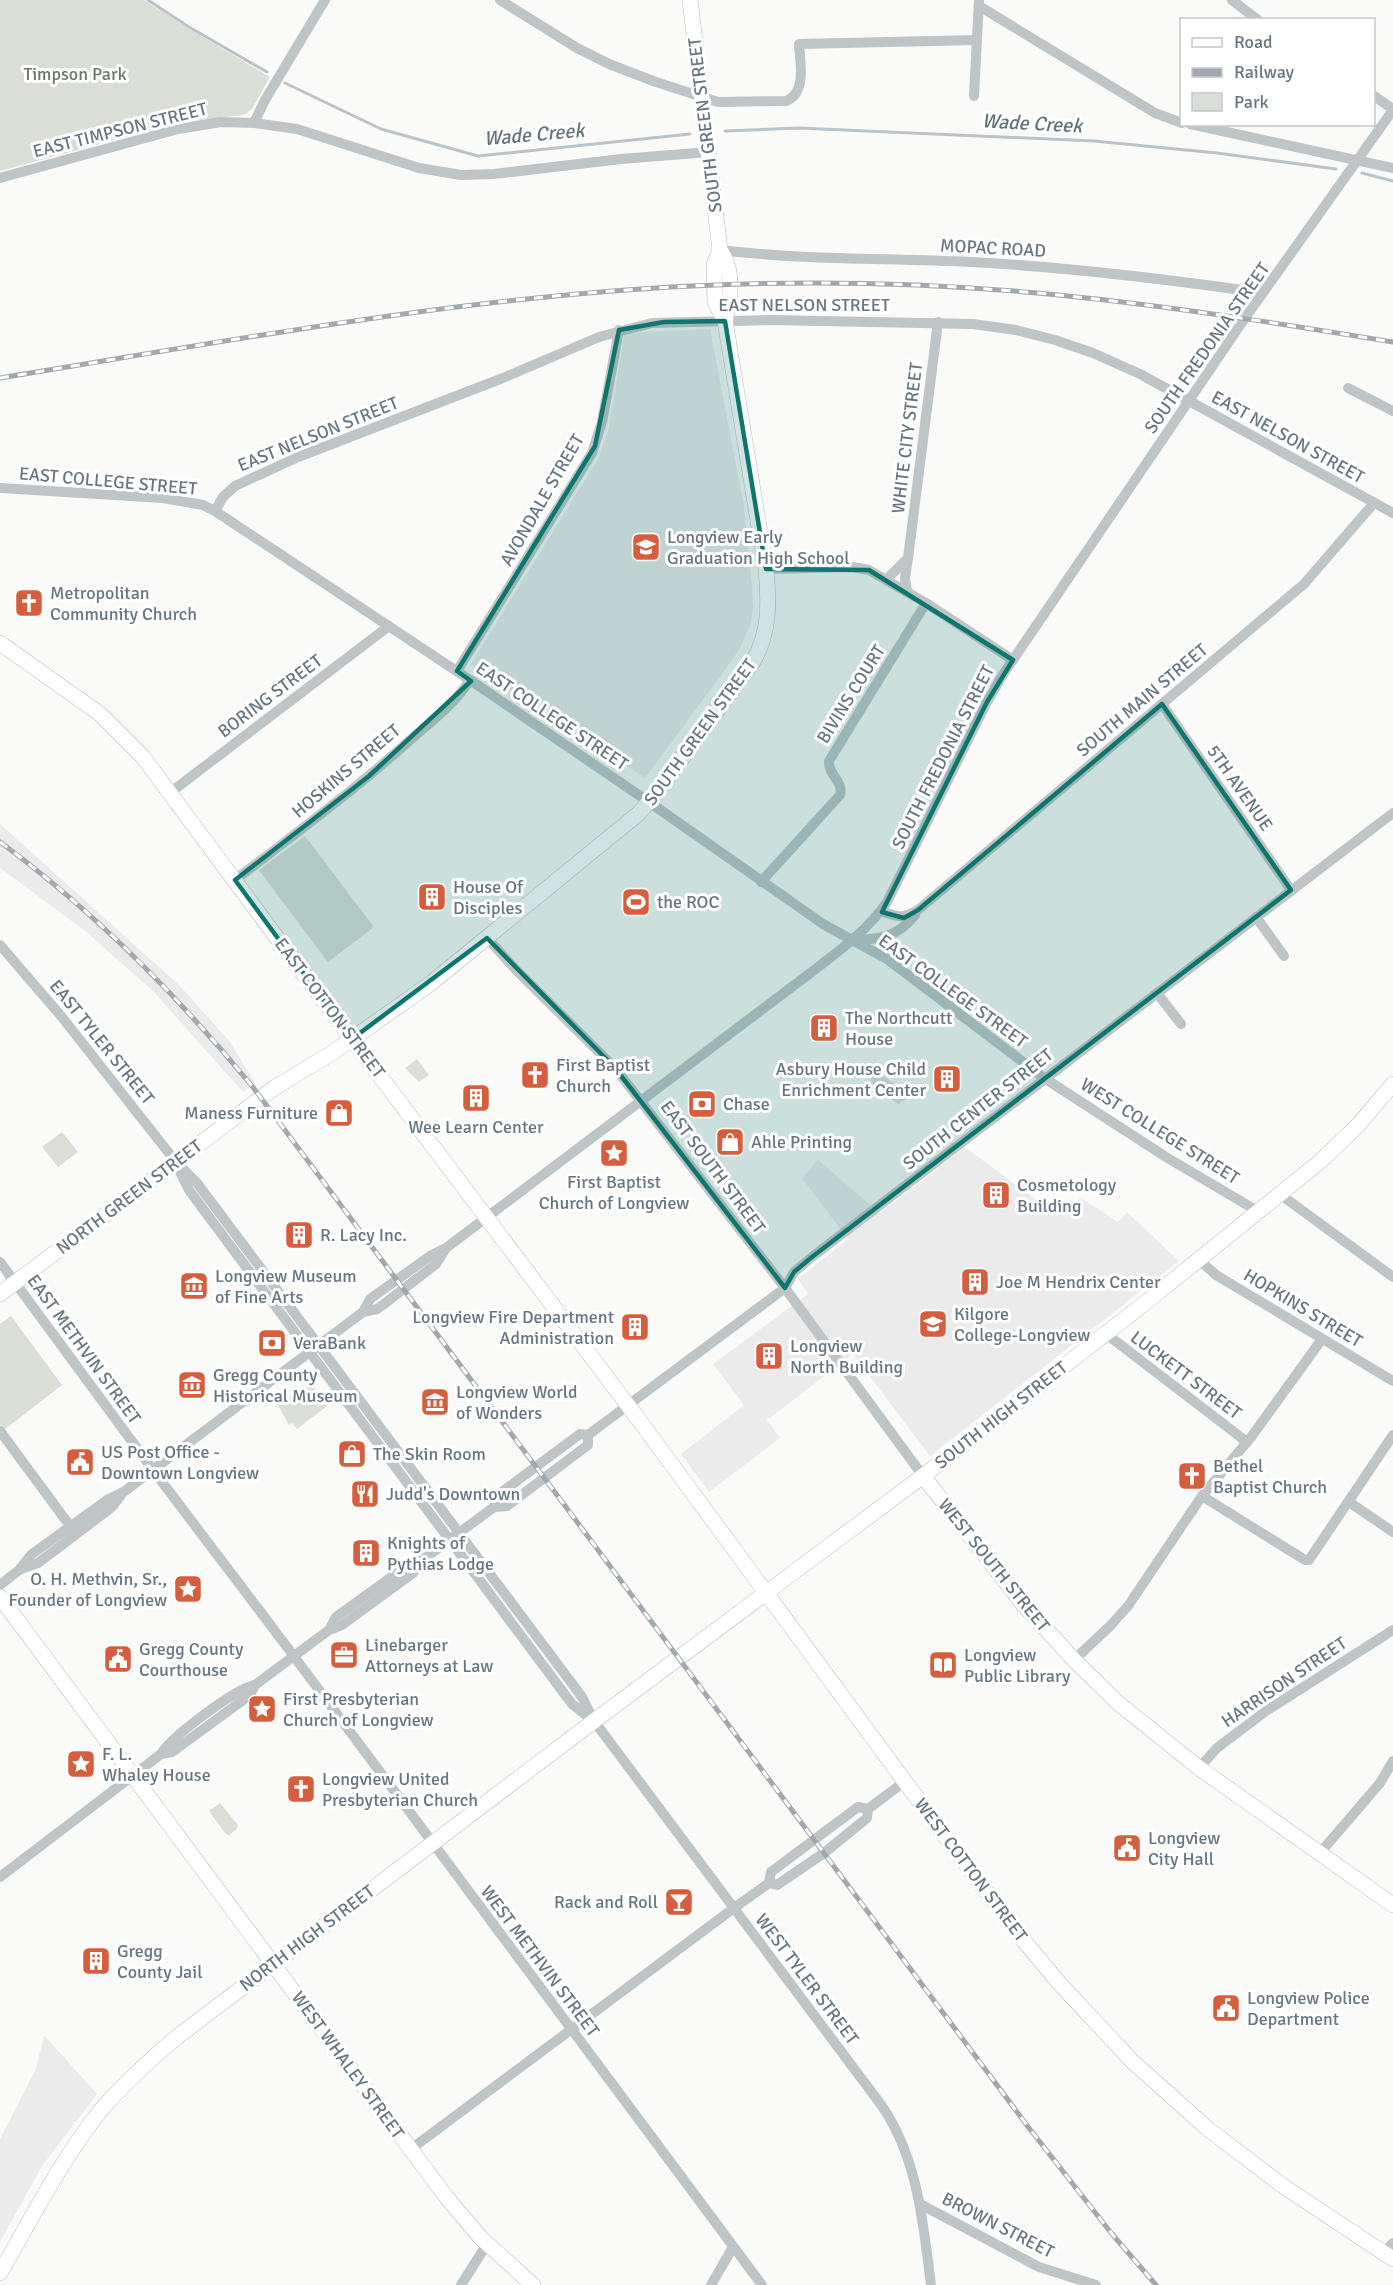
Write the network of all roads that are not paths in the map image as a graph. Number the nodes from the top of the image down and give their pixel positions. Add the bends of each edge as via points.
1 (325, 0) edge
2 (500, 0) edge
3 (690, 0) edge
4 (1232, 0) edge
5 (979, 3) edge
6 (1255, 18) edge
7 (977, 40) junction
8 (974, 96) dead end
9 (1375, 97) edge
10 (702, 98) junction
11 (1393, 109) edge
12 (1180, 122) edge
13 (254, 123) junction
14 (1199, 126) edge
15 (709, 152) junction
16 (1358, 160) junction
17 (1393, 168) edge
18 (0, 178) edge
19 (720, 250) junction
20 (1263, 293) junction
21 (725, 321) junction
22 (938, 322) junction
23 (619, 330) junction
24 (1348, 388) dead end
25 (1189, 402) junction
26 (1393, 411) edge
27 (0, 488) edge
28 (1374, 503) junction
29 (215, 511) junction
30 (1393, 513) edge
31 (908, 558) junction
32 (766, 569) junction
33 (886, 580) junction
34 (907, 592) junction
35 (926, 603) junction
36 (388, 626) junction
37 (0, 643) edge
38 (1013, 660) junction
39 (457, 671) junction
40 (470, 680) junction
41 (1162, 704) junction
42 (171, 792) junction
43 (649, 802) junction
44 (1393, 813) edge
45 (235, 880) junction
46 (761, 882) junction
47 (1291, 890) junction
48 (918, 910) junction
49 (881, 911) junction
50 (1256, 917) junction
51 (487, 938) junction
52 (852, 940) junction
53 (0, 945) edge
54 (1284, 956) dead end
55 (1157, 993) junction
56 (1181, 1024) dead end
57 (352, 1039) junction
58 (1044, 1078) junction
59 (1393, 1084) edge
60 (258, 1100) joint
61 (642, 1102) junction
62 (176, 1162) junction
63 (1281, 1195) junction
64 (1259, 1212) junction
65 (487, 1217) junction
66 (1199, 1260) junction
67 (0, 1262) edge
68 (1393, 1277) edge
69 (15, 1282) junction
70 (785, 1288) junction
71 (0, 1294) edge
72 (1105, 1333) junction
73 (1322, 1339) junction
74 (314, 1348) junction
75 (1393, 1381) edge
76 (628, 1405) junction
77 (0, 1431) edge
78 (588, 1435) junction
79 (1393, 1435) edge
80 (1247, 1442) junction
81 (153, 1470) junction
82 (923, 1476) junction
83 (125, 1491) junction
84 (1202, 1496) junction
85 (1349, 1502) junction
86 (494, 1507) junction
87 (70, 1526) junction
88 (1393, 1532) edge
89 (454, 1536) junction
90 (20, 1570) junction
91 (0, 1585) edge
92 (766, 1595) junction
93 (0, 1597) edge
94 (1393, 1630) edge
95 (294, 1656) junction
96 (1074, 1660) junction
97 (676, 1661) joint
98 (594, 1721) junction
99 (1393, 1762) edge
100 (1199, 1768) junction
101 (133, 1775) junction
102 (904, 1782) junction
103 (868, 1809) junction
104 (432, 1844) junction
105 (1320, 1853) junction
106 (0, 1877) edge
107 (769, 1883) junction
108 (1393, 1905) edge
109 (734, 1908) junction
110 (274, 1963) junction
111 (571, 2029) junction
112 (411, 2149) junction
113 (920, 2204) junction
114 (487, 2244) junction
115 (733, 2247) junction
116 (1390, 2252) edge
117 (0, 2273) edge
118 (461, 2285) edge
119 (534, 2285) edge
120 (711, 2285) edge
121 (762, 2285) edge
122 (931, 2285) edge
123 (1096, 2285) edge

1 - 13 street
2 - 10 street via 609,64
3 - 10 main road, SOUTH GREEN STREET
4 - 6 street
5 - 7 street
5 - 12 street via 1155,113
7 - 8 street
7 - 10 street via 799,44 800,86 788,100 718,102
9 - 11 street
10 - 15 main road, SOUTH GREEN STREET
11 - 16 street, SOUTH FREDONIA STREET
13 - 15 street, EAST TIMPSON STREET via 297,129 419,168 461,175
13 - 18 street, EAST TIMPSON STREET via 221,122 189,127
14 - 16 street
15 - 19 main road, SOUTH GREEN STREET
16 - 17 street
16 - 20 street, SOUTH FREDONIA STREET
19 - 20 street, MOPAC ROAD via 779,257 1054,268
19 - 21 main road, SOUTH GREEN STREET via 714,264 715,302
20 - 25 street, SOUTH FREDONIA STREET
21 - 22 street, EAST NELSON STREET
21 - 23 street, EAST NELSON STREET via 652,323
21 - 32 main road, SOUTH GREEN STREET
22 - 25 street, EAST NELSON STREET via 1016,330 1072,345 1113,361
22 - 31 street, WHITE CITY STREET
23 - 29 street, EAST NELSON STREET via 298,457 235,486
23 - 39 street, AVONDALE STREET via 602,422 592,453
24 - 26 street
25 - 28 street, EAST NELSON STREET
25 - 38 street, SOUTH FREDONIA STREET
27 - 29 street, EAST COLLEGE STREET via 163,498
28 - 30 street, EAST NELSON STREET
28 - 41 street, SOUTH MAIN STREET via 1304,584
29 - 36 street, EAST COLLEGE STREET
31 - 33 street
31 - 34 street, WHITE CITY STREET
32 - 33 street via 859,567
32 - 43 main road, SOUTH GREEN STREET via 767,626 760,649
33 - 34 street
34 - 35 street
35 - 38 street
35 - 46 street, BIVINS COURT via 830,761 829,769 841,787 840,795
36 - 39 street, EAST COLLEGE STREET
36 - 42 street, BORING STREET
37 - 42 main road, EAST COTTON STREET via 109,722
38 - 49 street, SOUTH FREDONIA STREET via 987,702
39 - 40 street, EAST COLLEGE STREET
40 - 43 street, EAST COLLEGE STREET
40 - 45 street, HOSKINS STREET via 456,699 369,776
41 - 47 street, 5TH AVENUE
41 - 48 street, SOUTH MAIN STREET
42 - 45 main road, EAST COTTON STREET
43 - 46 street, EAST COLLEGE STREET
43 - 51 main road, SOUTH GREEN STREET
44 - 47 street, SOUTH CENTER STREET
45 - 57 main road, EAST COTTON STREET
46 - 52 street, EAST COLLEGE STREET
47 - 50 street, SOUTH CENTER STREET
48 - 49 street via 899,918
48 - 52 street, SOUTH MAIN STREET via 888,937
49 - 52 street, SOUTH FREDONIA STREET
50 - 54 street
50 - 55 street, SOUTH CENTER STREET
51 - 57 main road, SOUTH GREEN STREET
51 - 61 street, EAST SOUTH STREET via 605,1056
52 - 58 street, EAST COLLEGE STREET via 887,959
52 - 61 street, SOUTH FREDONIA STREET
53 - 62 street, EAST TYLER STREET
55 - 56 street
55 - 58 street, SOUTH CENTER STREET
57 - 60 main road, SOUTH GREEN STREET
57 - 65 main road, EAST COTTON STREET
58 - 64 street, WEST COLLEGE STREET
58 - 70 street, SOUTH CENTER STREET via 794,1272
59 - 63 main road, SOUTH HIGH STREET via 1337,1146
60 - 62 main road, NORTH GREEN STREET
61 - 65 street, SOUTH FREDONIA STREET
61 - 70 street, EAST SOUTH STREET
62 - 69 main road, NORTH GREEN STREET
62 - 74 street, EAST TYLER STREET via 189,1190
63 - 64 main road, SOUTH HIGH STREET
63 - 68 street
64 - 66 main road, SOUTH HIGH STREET
65 - 74 street, SOUTH FREDONIA STREET via 446,1248 436,1264 400,1284 377,1309 363,1312
65 - 76 main road, EAST COTTON STREET
66 - 72 main road, SOUTH HIGH STREET
66 - 73 street, HOPKINS STREET
67 - 69 street, EAST METHVIN STREET
69 - 71 main road, NORTH GREEN STREET
69 - 81 street, EAST METHVIN STREET
70 - 76 street, SOUTH CENTER STREET
70 - 82 street, WEST SOUTH STREET
72 - 80 street, LUCKETT STREET
72 - 82 main road, SOUTH HIGH STREET
73 - 75 street, HOPKINS STREET
73 - 80 street
74 - 81 street, SOUTH FREDONIA STREET
74 - 89 street, EAST TYLER STREET
76 - 78 street, SOUTH CENTER STREET
76 - 92 main road, WEST COTTON STREET
77 - 87 street
78 - 86 street, SOUTH CENTER STREET via 580,1434 535,1466 498,1495
78 - 86 street, SOUTH CENTER STREET via 588,1445 507,1506
79 - 85 street
80 - 84 street
81 - 83 street, SOUTH FREDONIA STREET
81 - 95 street, EAST METHVIN STREET
82 - 92 main road, SOUTH HIGH STREET
82 - 96 main road, WEST SOUTH STREET via 1005,1582
83 - 87 street
83 - 90 street via 112,1507 38,1563
84 - 85 street via 1309,1560
84 - 96 street via 1128,1606
85 - 88 street
86 - 89 street
87 - 90 street via 32,1554
89 - 95 street via 336,1617 329,1630
89 - 98 street, WEST TYLER STREET via 572,1704
90 - 91 street
92 - 97 main road, SOUTH HIGH STREET
92 - 102 main road, WEST COTTON STREET
93 - 101 main road, WEST WHALEY STREET
94 - 100 street, HARRISON STREET via 1266,1712 1217,1748
95 - 101 street via 255,1685 250,1695 172,1752 161,1754
95 - 104 street, WEST METHVIN STREET
96 - 100 main road, WEST SOUTH STREET via 1118,1703
97 - 98 main road, NORTH HIGH STREET
98 - 104 main road, NORTH HIGH STREET
98 - 109 street, WEST TYLER STREET
99 - 105 street via 1380,1783
100 - 105 main road, WEST SOUTH STREET
101 - 106 street
101 - 110 main road, WEST WHALEY STREET
102 - 103 street
102 - 116 main road, WEST COTTON STREET via 1031,1950 1132,2061 1232,2148 1290,2191
103 - 107 street via 867,1818 824,1853 777,1885
103 - 107 street via 858,1807 814,1839 771,1872
104 - 110 main road, NORTH HIGH STREET
104 - 111 street, WEST METHVIN STREET
105 - 108 main road, WEST SOUTH STREET
107 - 109 street
109 - 111 street
109 - 113 street, WEST TYLER STREET via 890,2118 905,2150
110 - 112 main road, WEST WHALEY STREET
110 - 117 main road, NORTH HIGH STREET via 177,2037 101,2110 67,2158
111 - 112 street
111 - 115 street, WEST METHVIN STREET
112 - 114 main road, WEST WHALEY STREET
113 - 122 street, WEST TYLER STREET
113 - 123 street, BROWN STREET via 1040,2267
114 - 118 street
114 - 119 main road, WEST WHALEY STREET
115 - 120 street
115 - 121 street, WEST METHVIN STREET

